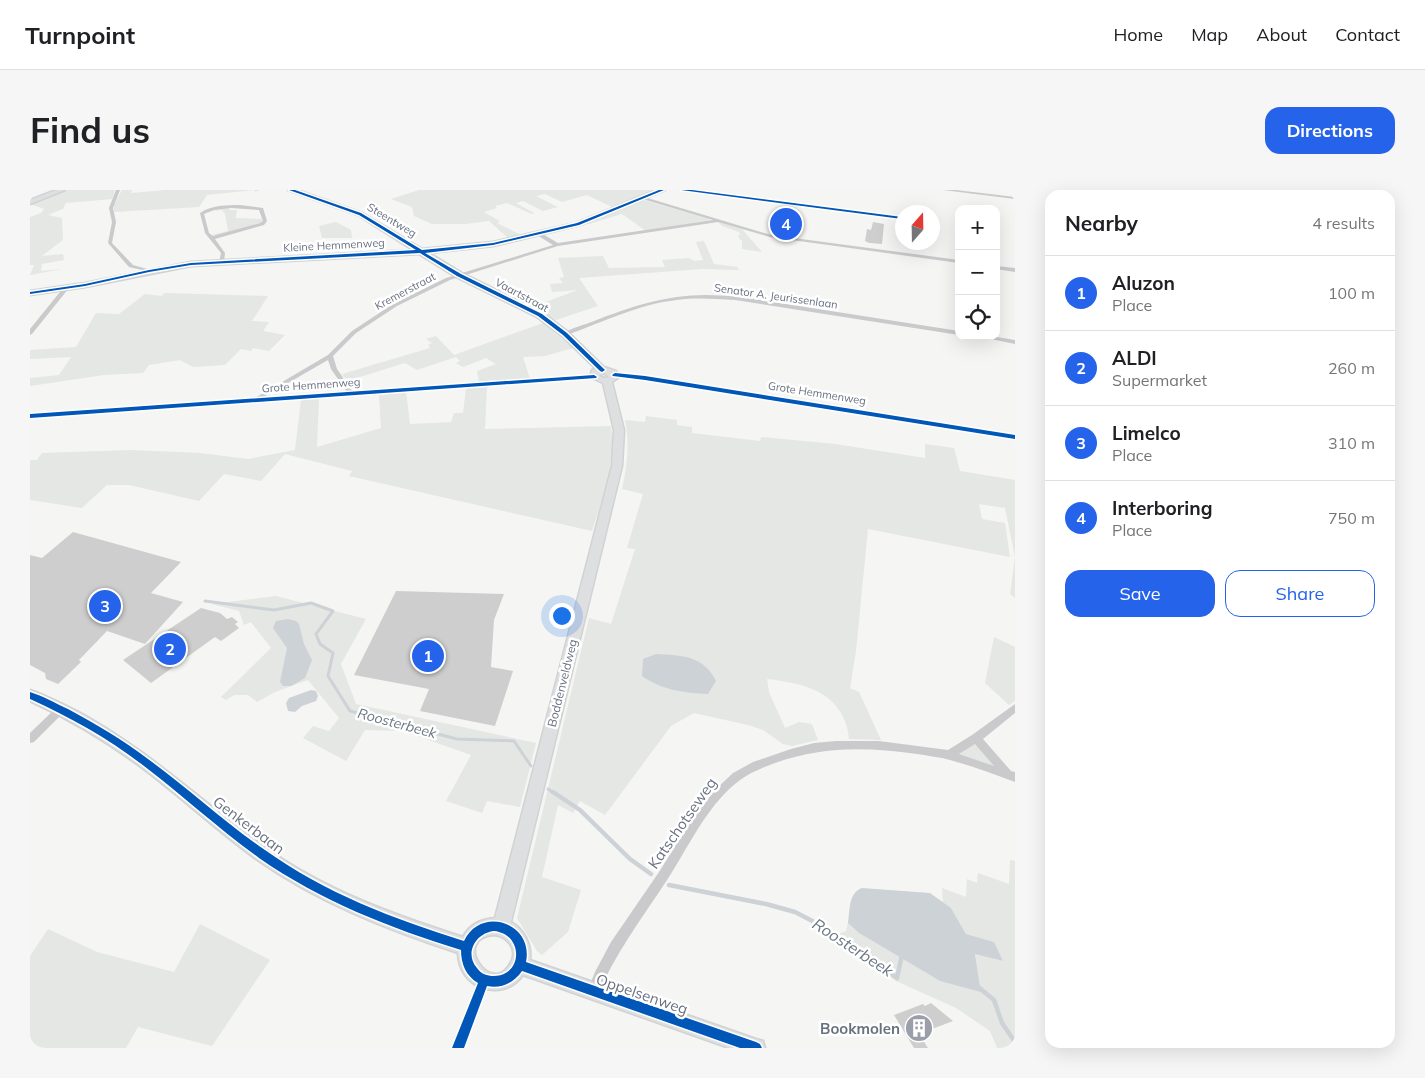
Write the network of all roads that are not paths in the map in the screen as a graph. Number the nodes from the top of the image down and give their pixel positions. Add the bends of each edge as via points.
1 (62, 190) edge
2 (118, 190) edge
3 (291, 190) edge
4 (662, 190) edge
5 (945, 190) edge
6 (641, 198) junction
7 (1015, 198) edge
8 (30, 202) edge
9 (716, 221) dead end
10 (540, 234) junction
11 (212, 238) junction
12 (557, 245) junction
13 (423, 251) junction
14 (955, 261) edge
15 (221, 262) junction
16 (131, 266) junction
17 (1000, 268) edge
18 (1015, 270) edge
19 (149, 271) junction
20 (460, 275) junction
21 (126, 276) junction
22 (66, 288) junction
23 (30, 293) edge
24 (30, 332) edge
25 (955, 332) edge
26 (565, 334) junction
27 (1000, 340) edge
28 (1015, 342) edge
29 (330, 356) junction
30 (608, 375) junction
31 (594, 377) joint
32 (352, 394) junction
33 (256, 399) junction
34 (30, 416) edge
35 (1015, 437) edge
36 (30, 695) edge
37 (1015, 708) edge
38 (61, 709) junction
39 (976, 738) junction
40 (30, 739) edge
41 (949, 755) junction
42 (1012, 776) edge
43 (501, 927) junction
44 (467, 947) junction
45 (519, 965) junction
46 (484, 981) junction
47 (593, 992) junction
48 (458, 1048) edge
49 (756, 1048) edge

1 - 8 street
2 - 16 street via 111,208 114,222 110,244
3 - 13 street, Steentweg via 360,214
4 - 6 street, Kleine Hemmenweg
5 - 7 street
6 - 10 street, Kleine Hemmenweg via 578,224
6 - 14 street via 770,236
9 - 12 street, Kremerstraat
10 - 12 street
10 - 13 street, Kleine Hemmenweg via 486,245
11 - 11 street via 207,233 202,213 206,210 227,207 261,210 265,221 262,224
11 - 15 street via 222,252
12 - 20 street, Kremerstraat
13 - 15 street, Kleine Hemmenweg
13 - 20 street, Vaartstraat
15 - 19 street, Kleine Hemmenweg
16 - 19 street
16 - 21 street
17 - 18 street
19 - 21 street, Kleine Hemmenweg
20 - 26 street, Vaartstraat via 526,308
20 - 29 street, Kremerstraat via 387,310 354,332
21 - 22 street, Kleine Hemmenweg
22 - 23 street, Kleine Hemmenweg
22 - 24 street
25 - 26 street, Senator A. Jeurissenlaan via 735,298 703,296 648,304
26 - 30 street, Vaartstraat
27 - 28 street
29 - 32 street via 334,369
29 - 33 street, Kremerstraat
30 - 31 street, Grote Hemmenweg
30 - 35 street, Grote Hemmenweg via 645,378
30 - 43 street, Boddenveldweg via 619,430 617,466
31 - 32 street, Grote Hemmenweg
32 - 33 street, Grote Hemmenweg
33 - 34 street, Grote Hemmenweg
36 - 38 street, Genkerbaan
37 - 39 street
38 - 40 street
38 - 44 street, Genkerbaan via 127,748 260,852 317,888 389,922
39 - 41 street
39 - 42 street
41 - 42 street, Katschotseweg
41 - 47 street, Katschotseweg via 883,744 840,743 785,754 752,767 728,782 610,955
43 - 44 street via 490,926 480,930
43 - 45 street via 512,932 519,942 522,953
44 - 46 street via 469,967
45 - 46 street via 508,978
45 - 47 street, Oppelsenweg
46 - 48 street
47 - 49 street, Oppelsenweg

